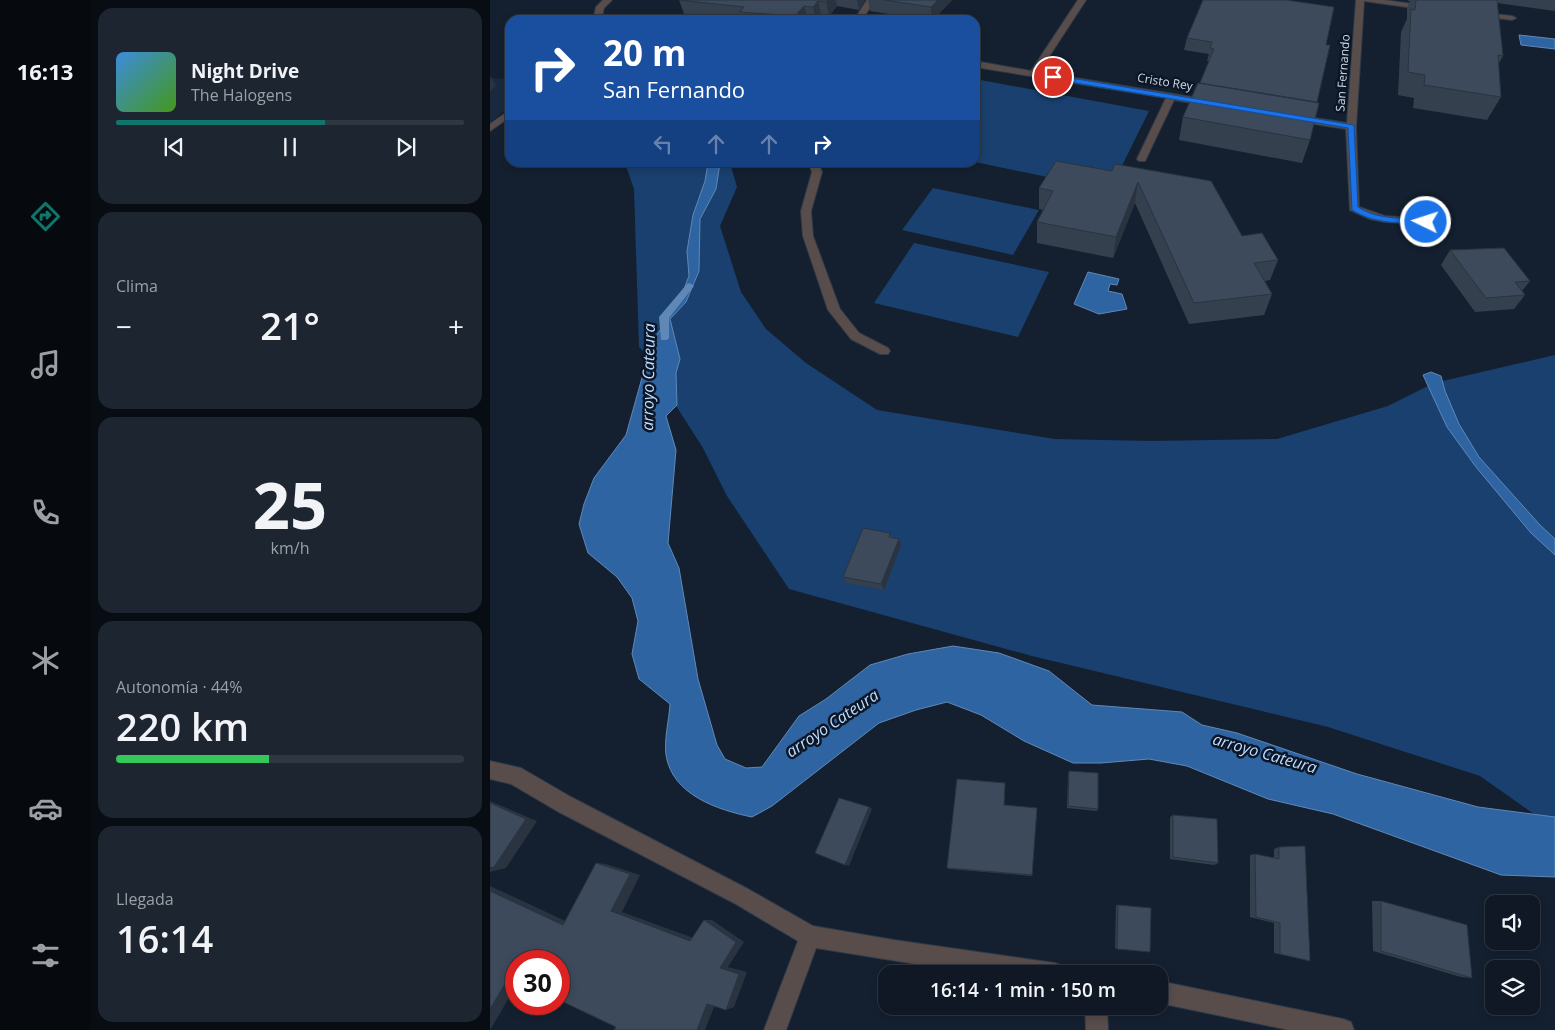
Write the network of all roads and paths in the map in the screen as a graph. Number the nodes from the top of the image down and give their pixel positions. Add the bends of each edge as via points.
1 (608, 0) edge
2 (871, 0) edge
3 (1082, 0) edge
4 (1360, 0) edge
5 (1367, 0) edge
6 (1435, 8) edge
7 (1473, 13) edge
8 (598, 15) edge
9 (861, 15) edge
10 (1512, 18) dead end
11 (980, 65) edge
12 (1033, 74) junction
13 (1171, 97) junction
14 (1218, 105) edge
15 (505, 116) edge
16 (1285, 116) edge
17 (1351, 127) junction
18 (490, 128) edge
19 (1142, 159) dead end
20 (815, 167) edge
21 (1442, 223) dead end
22 (884, 351) dead end
23 (490, 770) edge
24 (810, 936) junction
25 (992, 965) edge
26 (1168, 994) edge
27 (1096, 1015) edge
28 (775, 1030) edge
29 (1097, 1030) edge
30 (1343, 1030) edge

1 - 8 street via 600,7
2 - 9 street
3 - 12 street
4 - 17 street, San Fernando
5 - 6 street
7 - 10 street
11 - 12 street, Cristo Rey
12 - 13 street, Cristo Rey
13 - 14 street, Cristo Rey
13 - 19 street
15 - 18 street
16 - 17 street
17 - 21 street, San Fernando via 1354,208 1379,219
20 - 22 street via 817,172 806,211 808,236 834,310 855,336
23 - 24 street via 514,775
24 - 25 street
24 - 28 street
26 - 30 street
27 - 29 street

